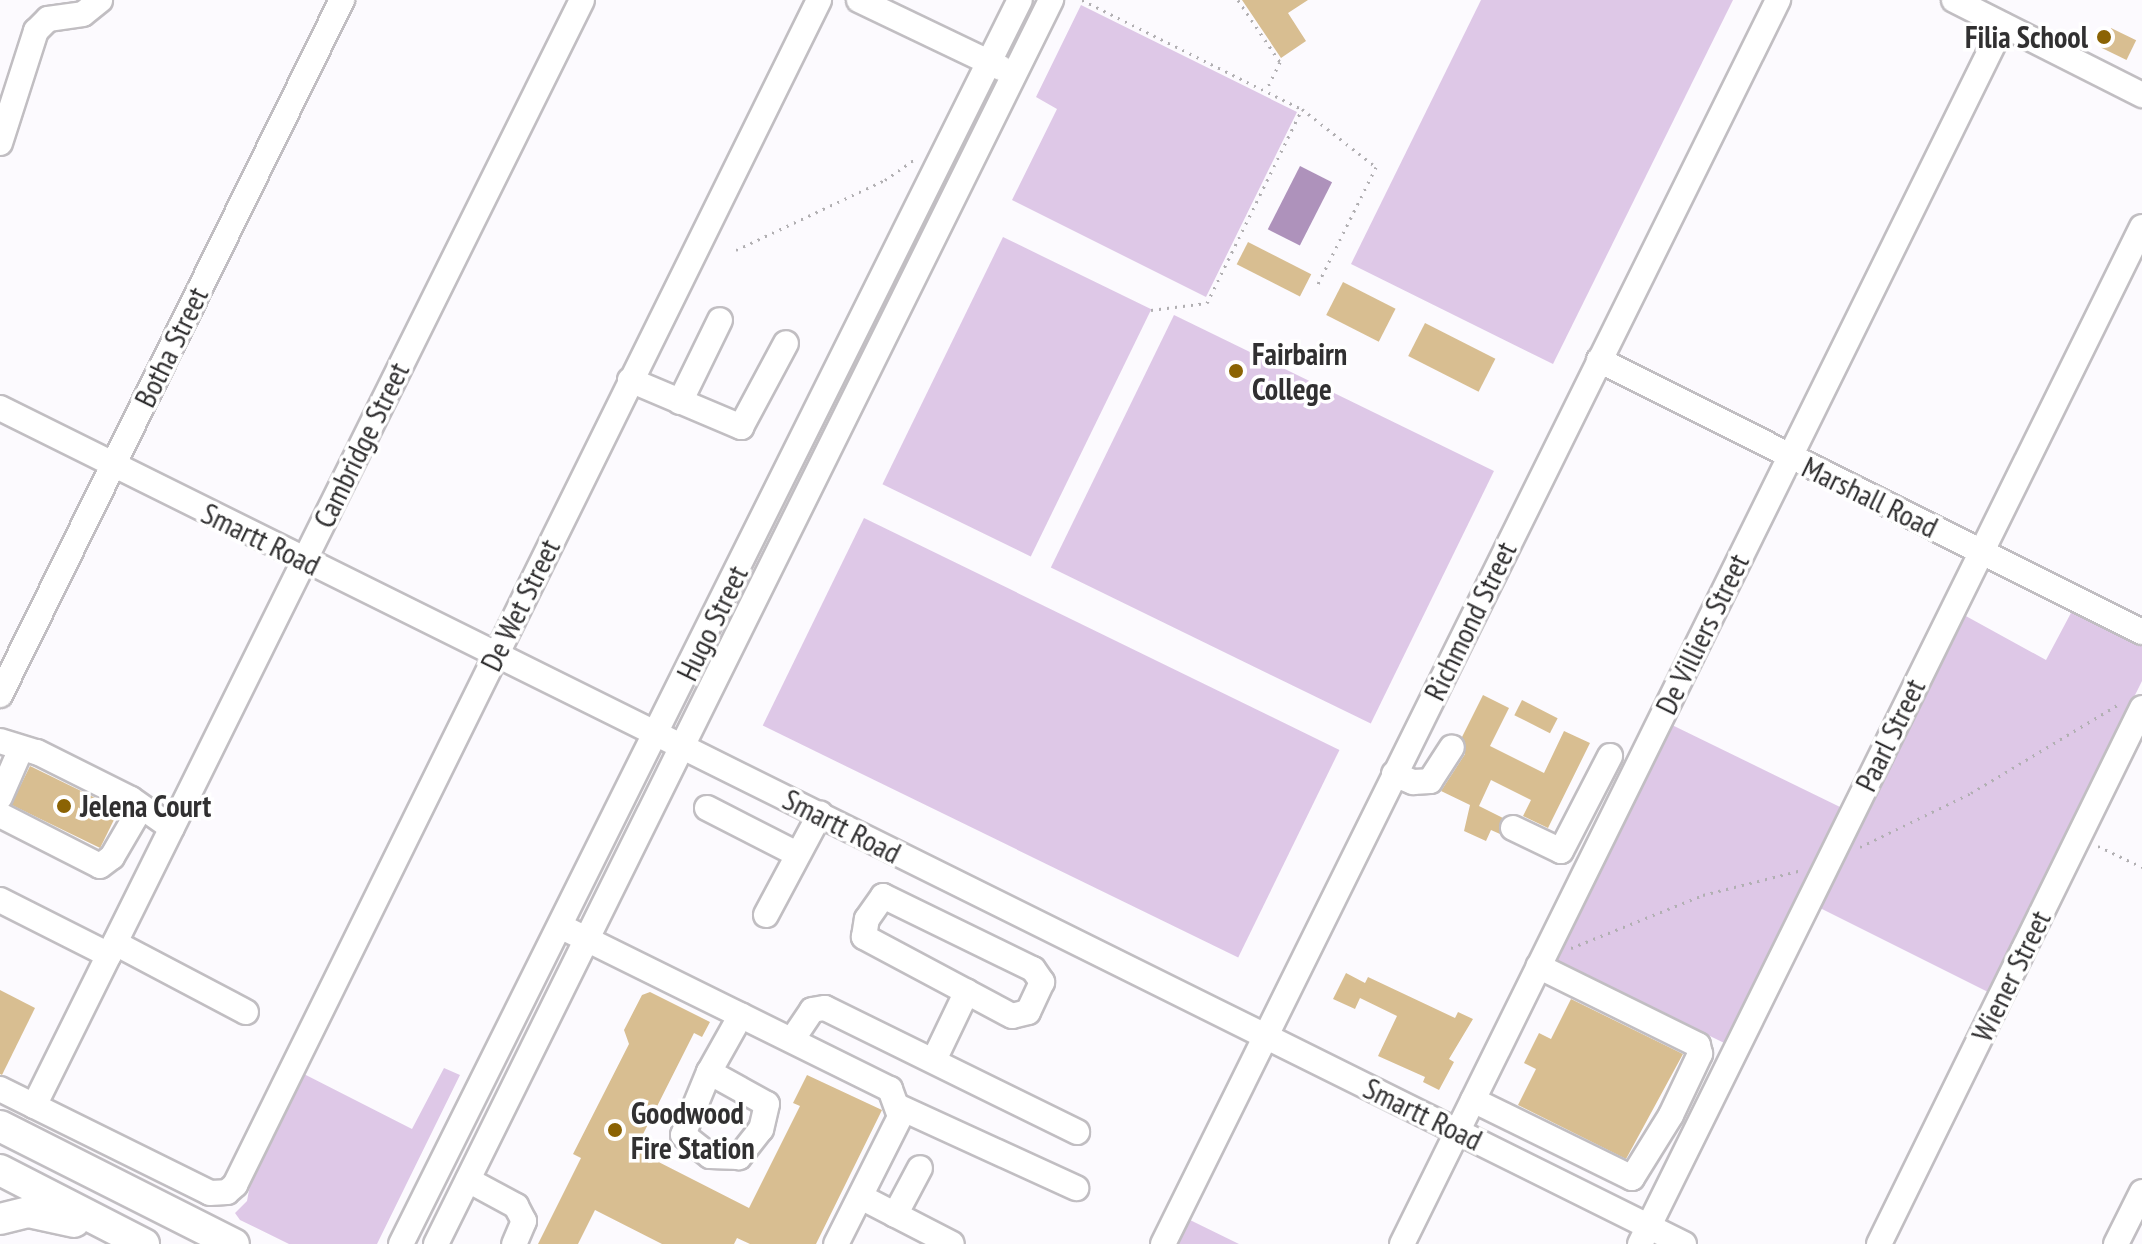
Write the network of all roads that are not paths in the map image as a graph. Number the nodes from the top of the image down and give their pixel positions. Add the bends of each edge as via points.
1 (100, 0) edge
2 (342, 0) edge
3 (582, 0) edge
4 (819, 0) edge
5 (859, 0) edge
6 (1020, 0) edge
7 (1051, 0) edge
8 (1778, 0) edge
9 (1954, 0) edge
10 (2003, 25) junction
11 (989, 64) junction
12 (1015, 74) junction
13 (2142, 95) edge
14 (0, 143) edge
15 (2142, 227) edge
16 (720, 320) dead end
17 (786, 343) dead end
18 (1599, 360) junction
19 (630, 380) junction
20 (680, 402) junction
21 (0, 408) edge
22 (1788, 458) junction
23 (113, 465) junction
24 (1981, 551) junction
25 (305, 560) junction
26 (2142, 632) edge
27 (496, 654) junction
28 (0, 695) edge
29 (2133, 705) edge
30 (656, 735) junction
31 (680, 745) junction
32 (10, 746) edge
33 (1452, 747) dead end
34 (1610, 756) dead end
35 (1394, 774) junction
36 (0, 797) edge
37 (707, 808) dead end
38 (140, 809) junction
39 (820, 814) junction
40 (0, 815) edge
41 (172, 828) junction
42 (1513, 828) dead end
43 (1561, 851) junction
44 (797, 854) junction
45 (1589, 865) junction
46 (0, 900) edge
47 (766, 915) dead end
48 (555, 926) junction
49 (586, 936) junction
50 (112, 949) junction
51 (1542, 958) junction
52 (967, 991) junction
53 (246, 1012) dead end
54 (741, 1015) junction
55 (1265, 1036) junction
56 (501, 1038) junction
57 (792, 1040) junction
58 (530, 1052) junction
59 (934, 1060) junction
60 (709, 1072) dead end
61 (0, 1089) edge
62 (1473, 1100) junction
63 (34, 1106) junction
64 (899, 1107) junction
65 (1671, 1115) junction
66 (1699, 1125) junction
67 (0, 1126) edge
68 (1457, 1131) junction
69 (1077, 1132) dead end
70 (920, 1168) dead end
71 (0, 1170) edge
72 (468, 1180) junction
73 (1076, 1188) dead end
74 (2142, 1192) edge
75 (861, 1197) junction
76 (895, 1215) junction
77 (0, 1219) edge
78 (1644, 1235) edge
79 (136, 1240) edge
80 (234, 1244) edge
81 (401, 1244) edge
82 (436, 1244) edge
83 (514, 1244) edge
84 (836, 1244) edge
85 (952, 1244) edge
86 (1163, 1244) edge
87 (1402, 1244) edge
88 (1684, 1244) edge
89 (1879, 1244) edge
90 (2116, 1244) edge

1 - 14 street via 83,14 48,19 36,31
2 - 23 street, Botha Street
3 - 25 street, Cambridge Street
4 - 19 street, De Wet Street
5 - 11 street
6 - 11 street, Hugo Street
7 - 12 street, Hugo Street
8 - 18 street, Richmond Street
9 - 10 street
10 - 13 street
10 - 22 street, De Villiers Street
11 - 12 street
11 - 30 street, Hugo Street
12 - 31 street, Hugo Street
15 - 24 street, Paarl Street
16 - 20 street
17 - 20 street via 741,427
18 - 22 street, Marshall Road
18 - 35 street, Richmond Street
19 - 20 street
19 - 27 street, De Wet Street
21 - 23 street, Smartt Road
22 - 24 street, Marshall Road
22 - 45 street, De Villiers Street
23 - 25 street, Smartt Road
23 - 28 street, Botha Street
24 - 26 street, Marshall Road
24 - 66 street, Paarl Street
25 - 27 street, Smartt Road
25 - 41 street, Cambridge Street
27 - 30 street, Smartt Road
27 - 63 street, De Wet Street via 235,1185 227,1192 210,1193
29 - 89 street, Wiener Street via 2079,837
30 - 31 street, Smartt Road
30 - 48 street, Hugo Street
31 - 39 street, Smartt Road
31 - 49 street, Hugo Street
32 - 36 street
32 - 38 street via 37,752 131,799
33 - 35 street via 1430,781 1413,782
34 - 43 street
35 - 55 street, Richmond Street
37 - 44 street
38 - 40 street via 112,857 100,866
38 - 41 street
39 - 44 street
39 - 55 street, Smartt Road
41 - 50 street, Cambridge Street
42 - 43 street
43 - 45 street
44 - 47 street
45 - 51 street, De Villiers Street
46 - 50 street
48 - 49 street
48 - 56 street, Hugo Street
49 - 54 street
49 - 58 street, Hugo Street
50 - 53 street
50 - 63 street, Cambridge Street
51 - 62 street, De Villiers Street
51 - 65 street via 1698,1045 1700,1054
52 - 52 street via 864,937 862,930 878,900 891,899 1030,966 1042,982 1030,1010 1019,1016
52 - 59 street
54 - 57 street
54 - 60 street
55 - 68 street, Smartt Road
55 - 86 street, Richmond Street
56 - 58 street
56 - 81 street, Hugo Street
57 - 59 street via 818,1006
57 - 64 street via 882,1083
58 - 72 street, Hugo Street
59 - 69 street
61 - 63 street
62 - 65 street via 1632,1178
62 - 68 street, De Villiers Street
64 - 73 street
64 - 75 street via 900,1117
65 - 66 street
66 - 78 street, Paarl Street
67 - 80 main road
68 - 78 street, Smartt Road
68 - 87 street, De Villiers Street
70 - 76 street
71 - 79 main road
72 - 82 street, Hugo Street
72 - 83 street via 516,1206 524,1221
74 - 90 street
75 - 76 street
75 - 84 street
76 - 85 street
77 - 79 main road via 29,1212
78 - 88 street, Smartt Road

